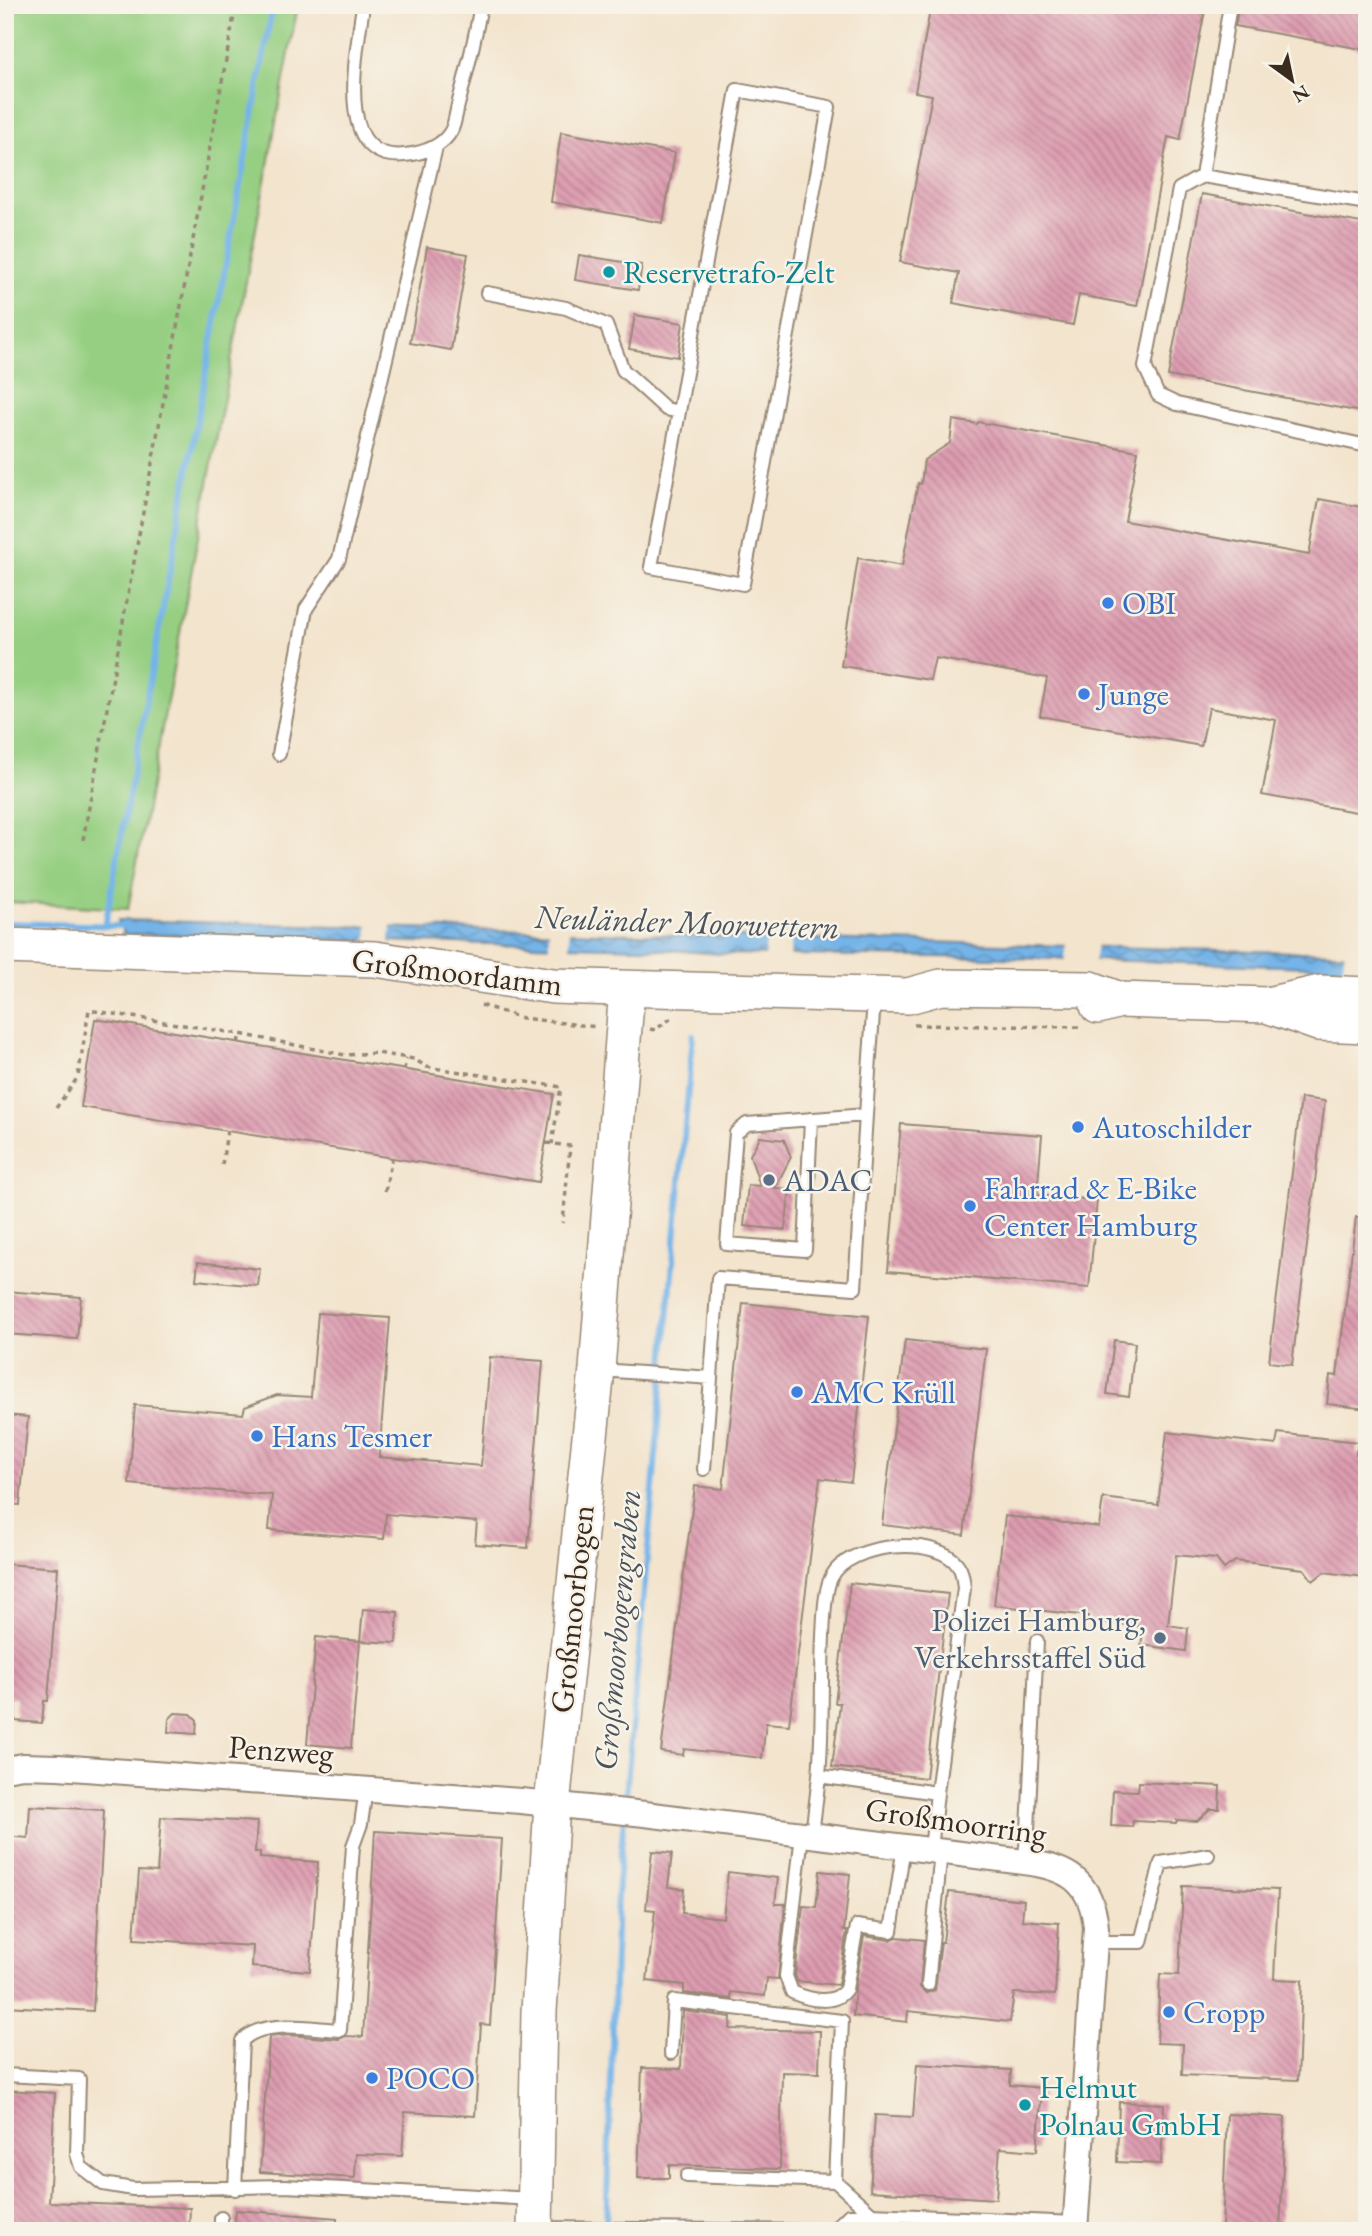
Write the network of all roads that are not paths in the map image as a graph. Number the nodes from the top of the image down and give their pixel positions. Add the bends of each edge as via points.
1 (363, 5) edge
2 (481, 5) edge
3 (1230, 5) edge
4 (436, 147) junction
5 (1202, 176) junction
6 (1367, 203) edge
7 (487, 293) dead end
8 (679, 412) junction
9 (1367, 446) edge
10 (279, 754) dead end
11 (5, 946) edge
12 (627, 989) junction
13 (1364, 1004) edge
14 (873, 1009) junction
15 (866, 1115) junction
16 (811, 1119) junction
17 (597, 1369) junction
18 (710, 1378) junction
19 (704, 1469) dead end
20 (1037, 1641) dead end
21 (5, 1769) edge
22 (818, 1776) junction
23 (366, 1789) junction
24 (937, 1793) junction
25 (552, 1805) junction
26 (807, 1835) junction
27 (904, 1846) junction
28 (936, 1851) junction
29 (1208, 1854) dead end
30 (1024, 1861) junction
31 (1095, 1942) junction
32 (928, 1984) dead end
33 (671, 2053) dead end
34 (5, 2075) edge
35 (687, 2176) dead end
36 (835, 2181) junction
37 (235, 2189) junction
38 (872, 2214) junction
39 (535, 2219) edge
40 (1075, 2227) edge
41 (822, 2231) edge
42 (832, 2231) edge

1 - 4 lane via 352,91 361,134 375,150 390,157
2 - 4 lane via 452,131
3 - 5 lane
4 - 10 lane via 339,559 306,609
5 - 6 lane
5 - 9 lane via 1179,190 1145,367 1158,395 1177,404
7 - 8 lane via 566,308 606,325 623,370 666,409
8 - 8 lane via 651,567 743,584 829,107 737,90
11 - 12 main road, Großmoordamm via 375,960 554,986
12 - 14 main road, Großmoordamm
12 - 17 main road, Großmoorbogen
13 - 14 main road, Großmoordamm via 1320,993 1267,1005 1120,1000 1087,1009 1063,999 941,987
14 - 15 lane
15 - 16 lane
15 - 18 lane via 855,1288 718,1278
16 - 16 lane via 747,1124 736,1133 727,1244 805,1250
17 - 18 lane
17 - 25 main road, Großmoorbogen
18 - 19 lane
20 - 30 lane
21 - 23 street, Penzweg via 58,1767
22 - 24 lane
22 - 24 lane via 824,1613 831,1578 843,1562 883,1546 933,1549 959,1567 964,1588
22 - 26 lane
23 - 25 street, Penzweg
23 - 37 lane via 362,1824 353,1846 340,2030 271,2027 248,2033 242,2041
24 - 28 lane
25 - 26 street, Großmoorring
25 - 39 main road, Großmoorbogen via 538,2011
26 - 27 street, Großmoorring
26 - 27 lane via 786,1976 792,1992 803,1997 841,1997 857,1926 891,1931
27 - 28 street, Großmoorring
28 - 30 street, Großmoorring
28 - 32 lane
29 - 31 lane via 1161,1863 1141,1942
30 - 31 street, Großmoorring via 1057,1868 1078,1881 1094,1910
31 - 40 street, Großmoorring
33 - 36 lane via 674,2001 842,2021
34 - 37 lane via 79,2079 78,2154 81,2167 103,2184 134,2189
35 - 36 lane
36 - 38 lane
37 - 39 lane via 285,2186
38 - 40 lane
38 - 42 lane via 849,2215
39 - 41 lane via 591,2228

